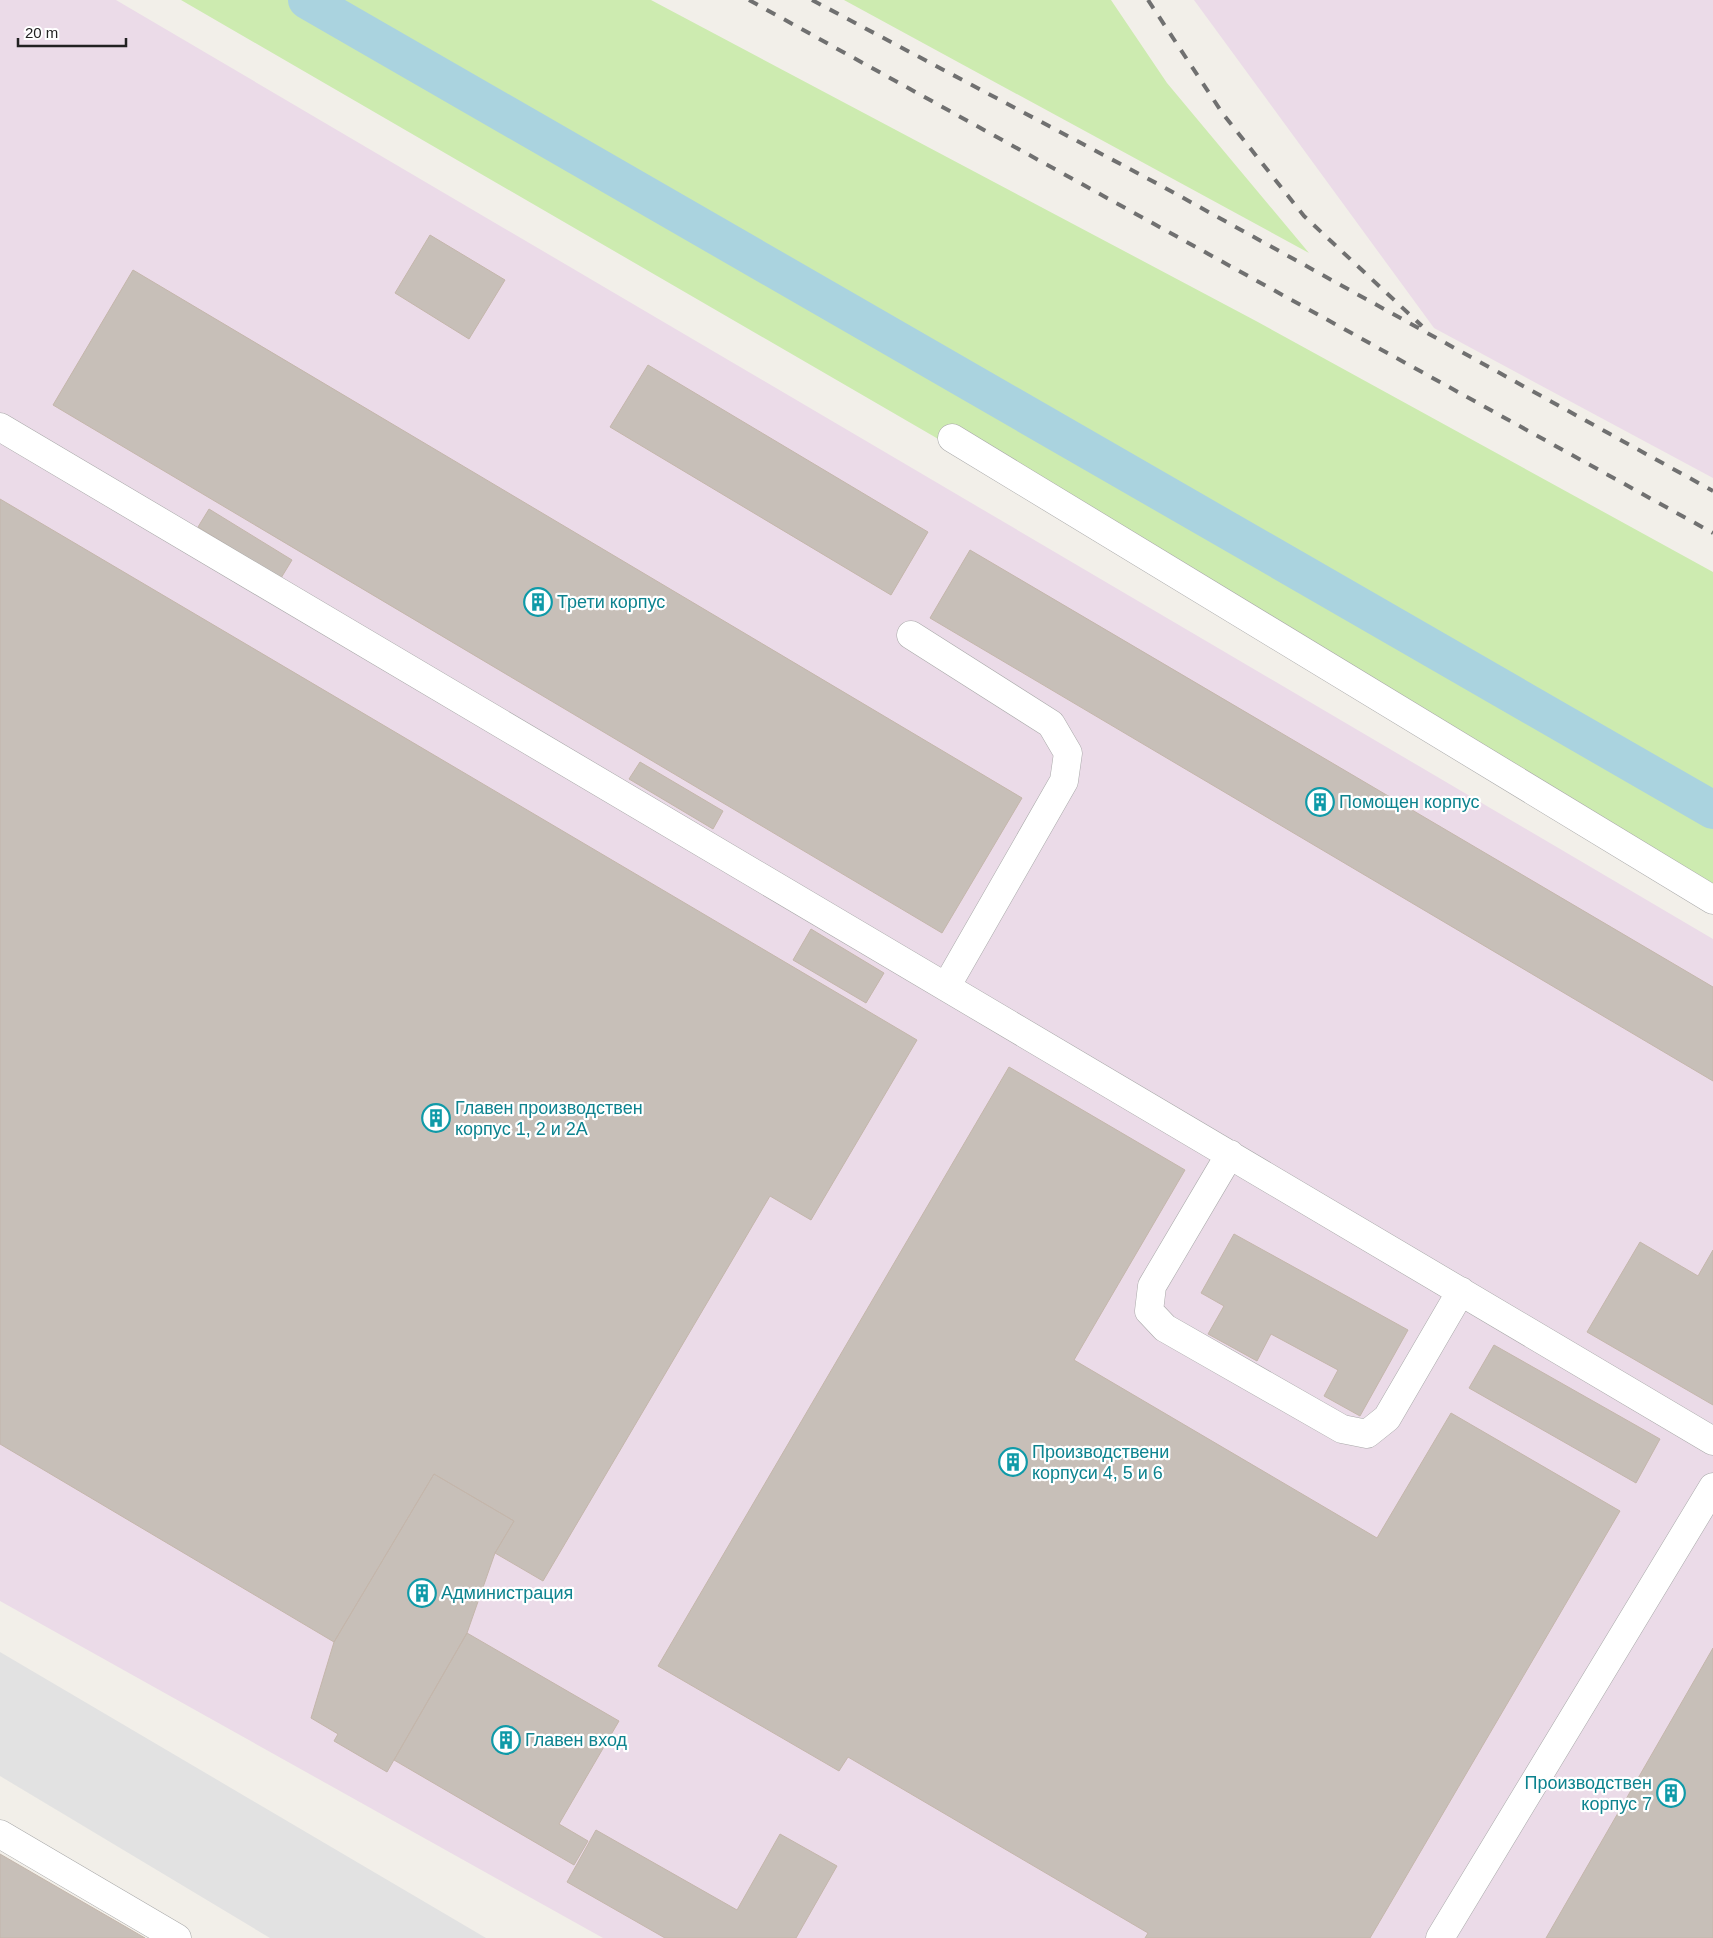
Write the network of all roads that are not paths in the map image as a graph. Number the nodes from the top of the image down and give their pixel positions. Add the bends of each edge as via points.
1 (0, 427) edge
2 (952, 438) dead end
3 (911, 635) dead end
4 (1713, 900) edge
5 (946, 987) junction
6 (1230, 1154) junction
7 (1461, 1291) junction
8 (1713, 1441) edge
9 (1713, 1488) edge
10 (0, 1834) edge
11 (177, 1938) edge
12 (1440, 1938) edge

1 - 5 lane
2 - 4 lane
3 - 5 lane via 1050,724 1068,753 1064,781
5 - 6 lane
6 - 7 lane
6 - 7 lane via 1152,1286 1149,1311 1165,1328 1342,1429 1367,1434 1388,1418
7 - 8 lane
9 - 12 lane
10 - 11 lane

